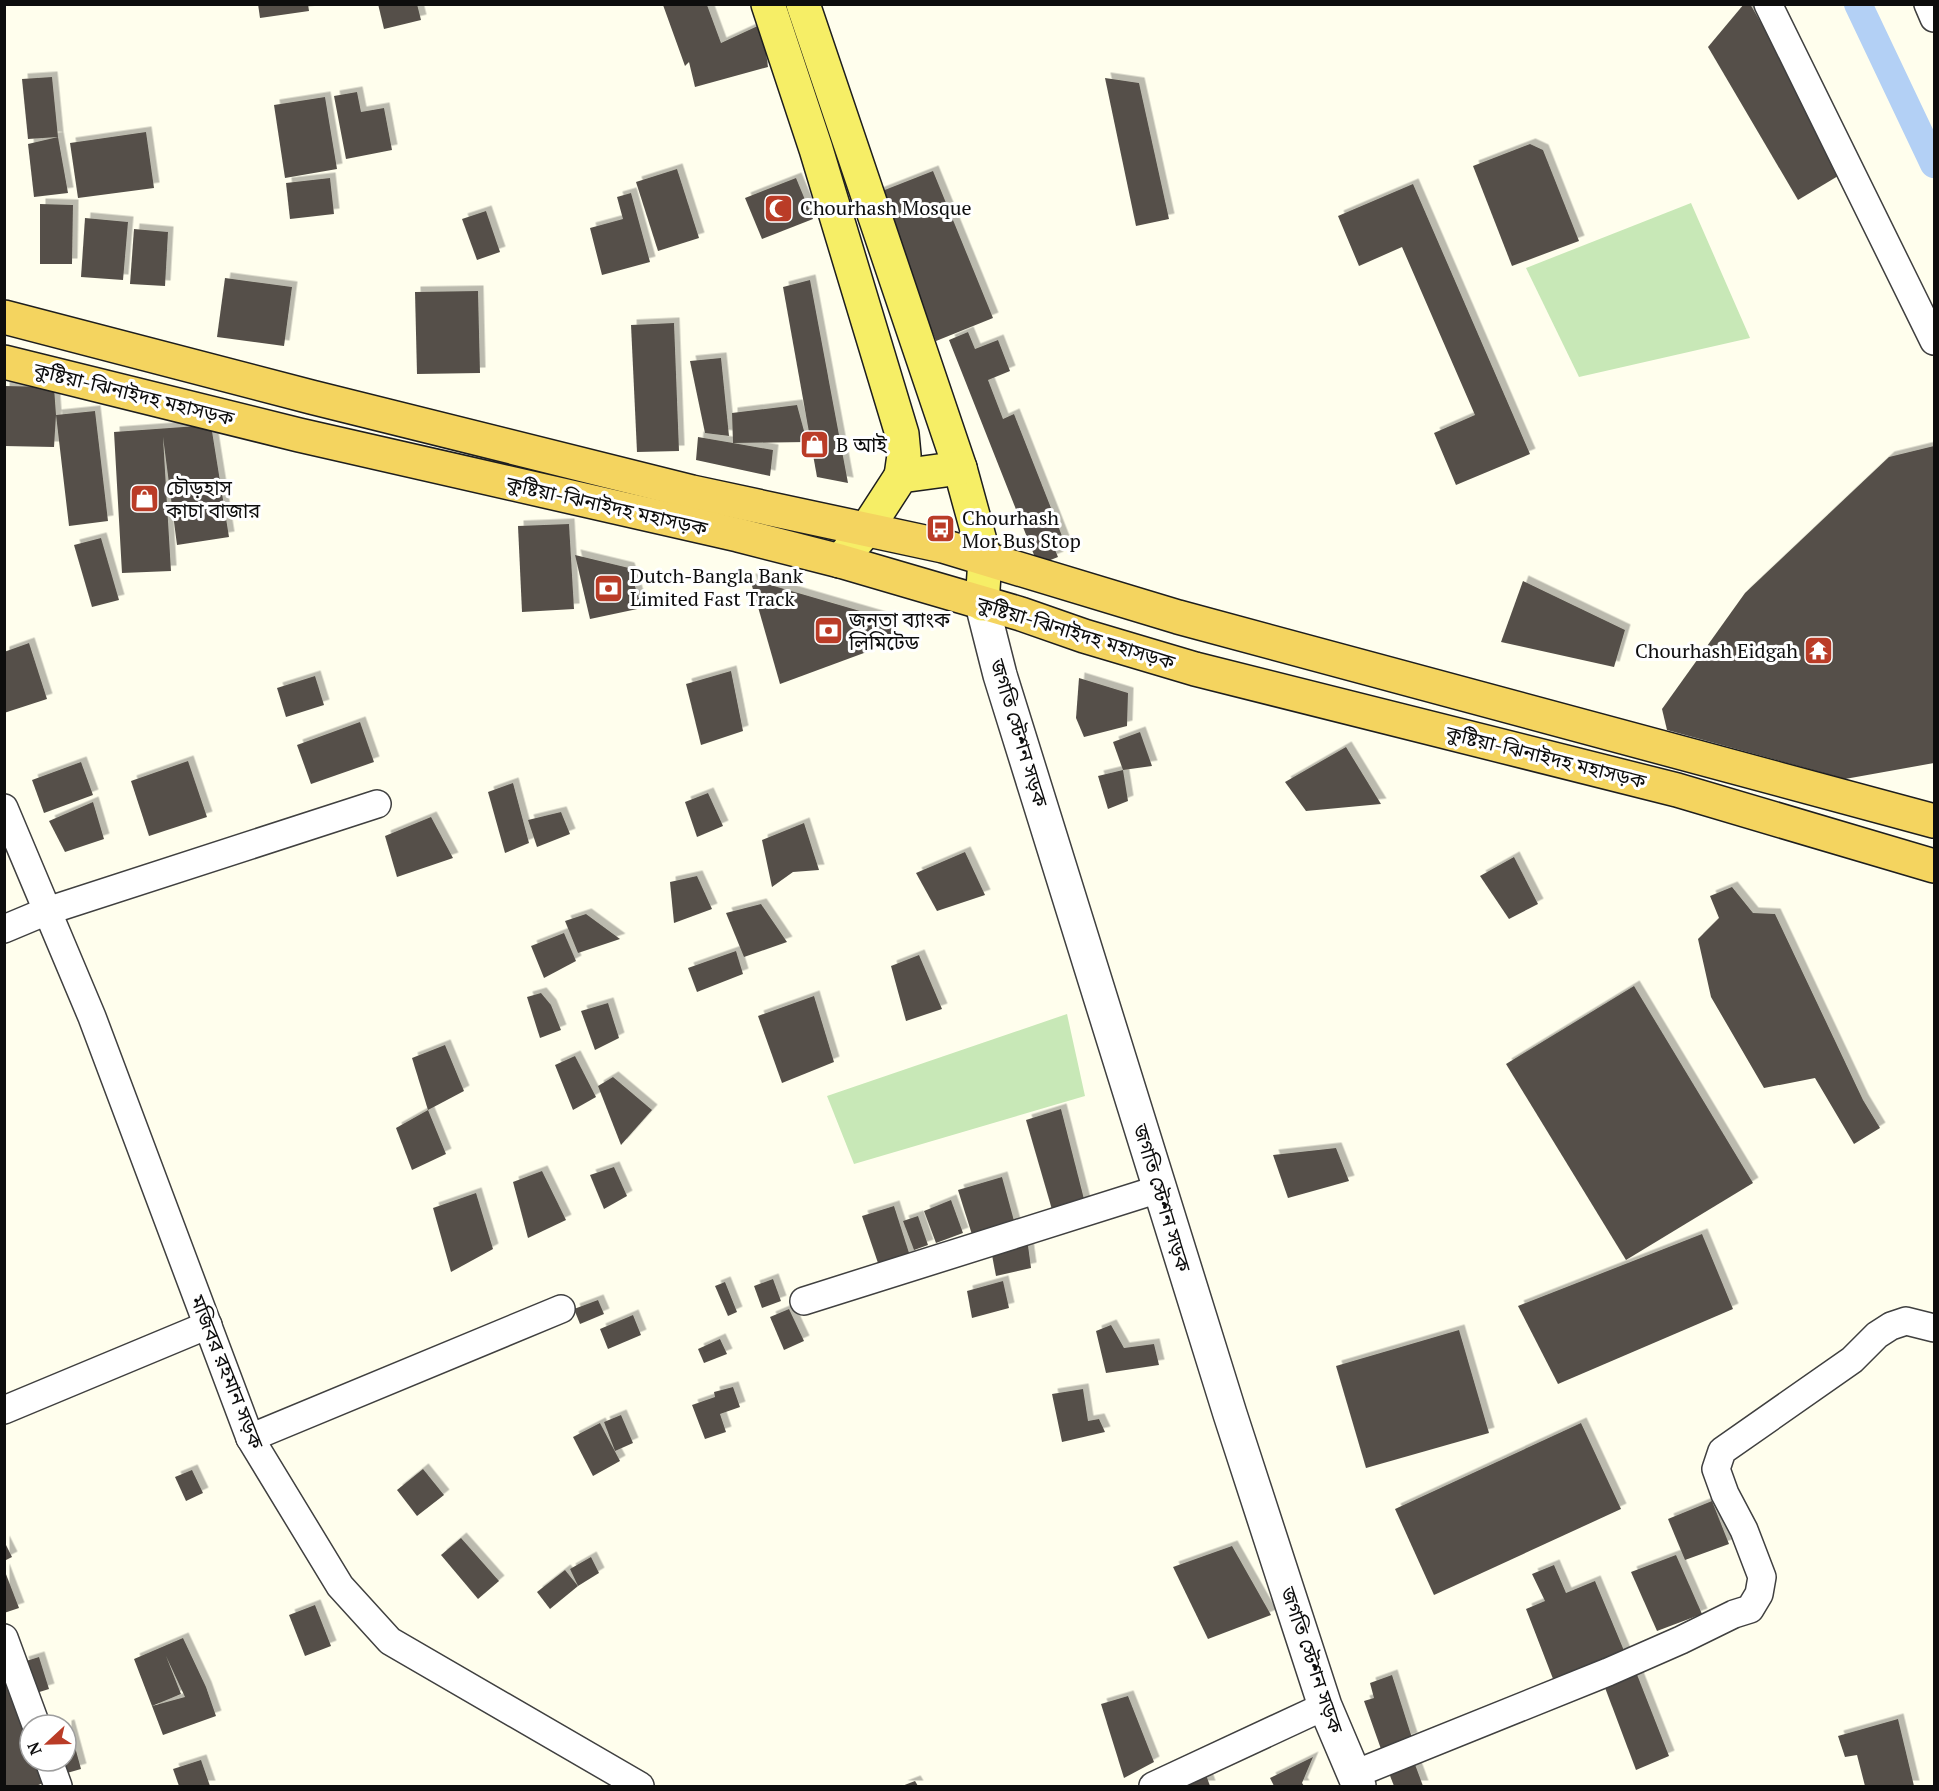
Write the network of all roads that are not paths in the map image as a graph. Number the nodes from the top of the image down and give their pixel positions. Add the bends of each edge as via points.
1 (768, 4) edge
2 (803, 4) edge
3 (1768, 4) edge
4 (1928, 4) edge
5 (1935, 18) edge
6 (4, 317) edge
7 (1935, 341) edge
8 (4, 362) edge
9 (960, 468) junction
10 (901, 476) junction
11 (866, 530) junction
12 (985, 559) junction
13 (840, 561) junction
14 (982, 604) junction
15 (1715, 761) junction
16 (1698, 796) junction
17 (377, 804) dead end
18 (4, 808) edge
19 (1935, 821) edge
20 (1935, 866) edge
21 (47, 911) junction
22 (4, 929) edge
23 (1159, 1189) junction
24 (804, 1301) dead end
25 (561, 1309) dead end
26 (208, 1325) junction
27 (1935, 1328) edge
28 (4, 1410) edge
29 (250, 1438) junction
30 (7, 1648) edge
31 (1325, 1706) junction
32 (31, 1713) edge
33 (1357, 1780) edge
34 (640, 1786) edge
35 (1153, 1786) edge

1 - 10 main road via 902,434
2 - 9 main road
3 - 7 street
4 - 5 street
6 - 11 highway, কুষ্টিয়া-ঝিনাইদহ মহাসড়ক via 692,492
8 - 13 highway, কুষ্টিয়া-ঝিনাইদহ মহাসড়ক
9 - 10 main road
9 - 12 main road
10 - 11 main road
11 - 12 highway, কুষ্টিয়া-ঝিনাইদহ মহাসড়ক
11 - 13 main road
12 - 14 main road
12 - 15 highway, কুষ্টিয়া-ঝিনাইদহ মহাসড়ক via 1178,617
13 - 14 highway, কুষ্টিয়া-ঝিনাইদহ মহাসড়ক
14 - 16 highway, কুষ্টিয়া-ঝিনাইদহ মহাসড়ক via 1195,669
14 - 23 street, জগতি স্টেশন সড়ক via 1000,675
15 - 16 highway
15 - 19 highway, কুষ্টিয়া-ঝিনাইদহ মহাসড়ক
16 - 20 highway, কুষ্টিয়া-ঝিনাইদহ মহাসড়ক
17 - 21 street
18 - 21 street, মজিবর রহমান সড়ক
21 - 22 street
21 - 26 street, মজিবর রহমান সড়ক via 92,1017
23 - 24 street
23 - 31 street, জগতি স্টেশন সড়ক
25 - 29 street
26 - 28 street
26 - 29 street, মজিবর রহমান সড়ক
27 - 33 street via 1906,1321 1891,1326 1852,1360 1722,1451 1716,1469 1762,1577 1759,1594 1750,1609
29 - 34 street, মজিবর রহমান সড়ক via 340,1586 390,1641
30 - 32 street
31 - 33 street, জগতি স্টেশন সড়ক
31 - 35 street

